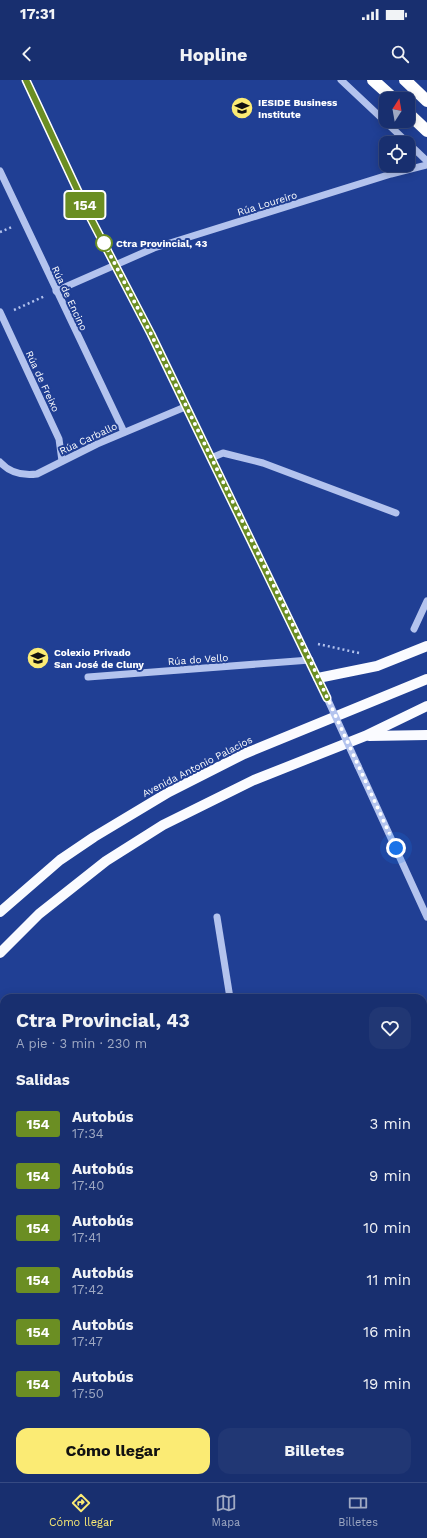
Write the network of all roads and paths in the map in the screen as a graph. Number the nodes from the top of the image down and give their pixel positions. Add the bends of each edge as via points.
1 (26, 80) edge
2 (341, 80) edge
3 (373, 80) edge
4 (405, 80) edge
5 (386, 92) edge
6 (427, 101) edge
7 (415, 120) edge
8 (427, 131) edge
9 (401, 136) edge
10 (415, 150) edge
11 (427, 161) edge
12 (427, 165) edge
13 (0, 171) edge
14 (13, 226) dead end
15 (0, 232) edge
16 (116, 265) junction
17 (56, 291) junction
18 (45, 296) dead end
19 (14, 310) dead end
20 (0, 312) edge
21 (186, 407) junction
22 (124, 432) junction
23 (211, 458) junction
24 (62, 461) junction
25 (0, 462) edge
26 (396, 513) dead end
27 (427, 601) edge
28 (414, 629) dead end
29 (318, 644) dead end
30 (427, 646) edge
31 (360, 654) dead end
32 (310, 660) junction
33 (88, 677) dead end
34 (318, 678) junction
35 (427, 679) edge
36 (427, 706) edge
37 (427, 735) edge
38 (365, 736) junction
39 (0, 912) edge
40 (217, 917) dead end
41 (427, 917) edge
42 (0, 953) edge
43 (229, 994) edge

1 - 16 street via 90,217
2 - 9 street
3 - 5 highway
4 - 6 highway
7 - 8 highway
10 - 11 street
12 - 16 street, Rúa Loureiro via 154,248
13 - 17 street, Rúa de Encino
14 - 15 path
16 - 17 street, Rúa Loureiro
16 - 21 street
17 - 22 street, Rúa de Encino
18 - 19 path
20 - 24 street, Rúa de Freixo via 59,439
21 - 22 street, Rúa Carballo
21 - 23 street
22 - 24 street, Rúa Carballo
23 - 26 street via 223,453 262,463
23 - 32 street
24 - 25 street, Rúa Carballo via 38,474 29,475 11,471
27 - 28 street
29 - 31 path
30 - 34 main road via 376,666
32 - 33 street, Rúa do Vello
32 - 34 street
34 - 41 street, bridge
35 - 39 main road, Avenida Antonio Palacios via 244,754 169,792 60,860
36 - 38 main road
37 - 38 main road
38 - 42 main road via 254,780 163,825 106,861 39,914
40 - 43 street

